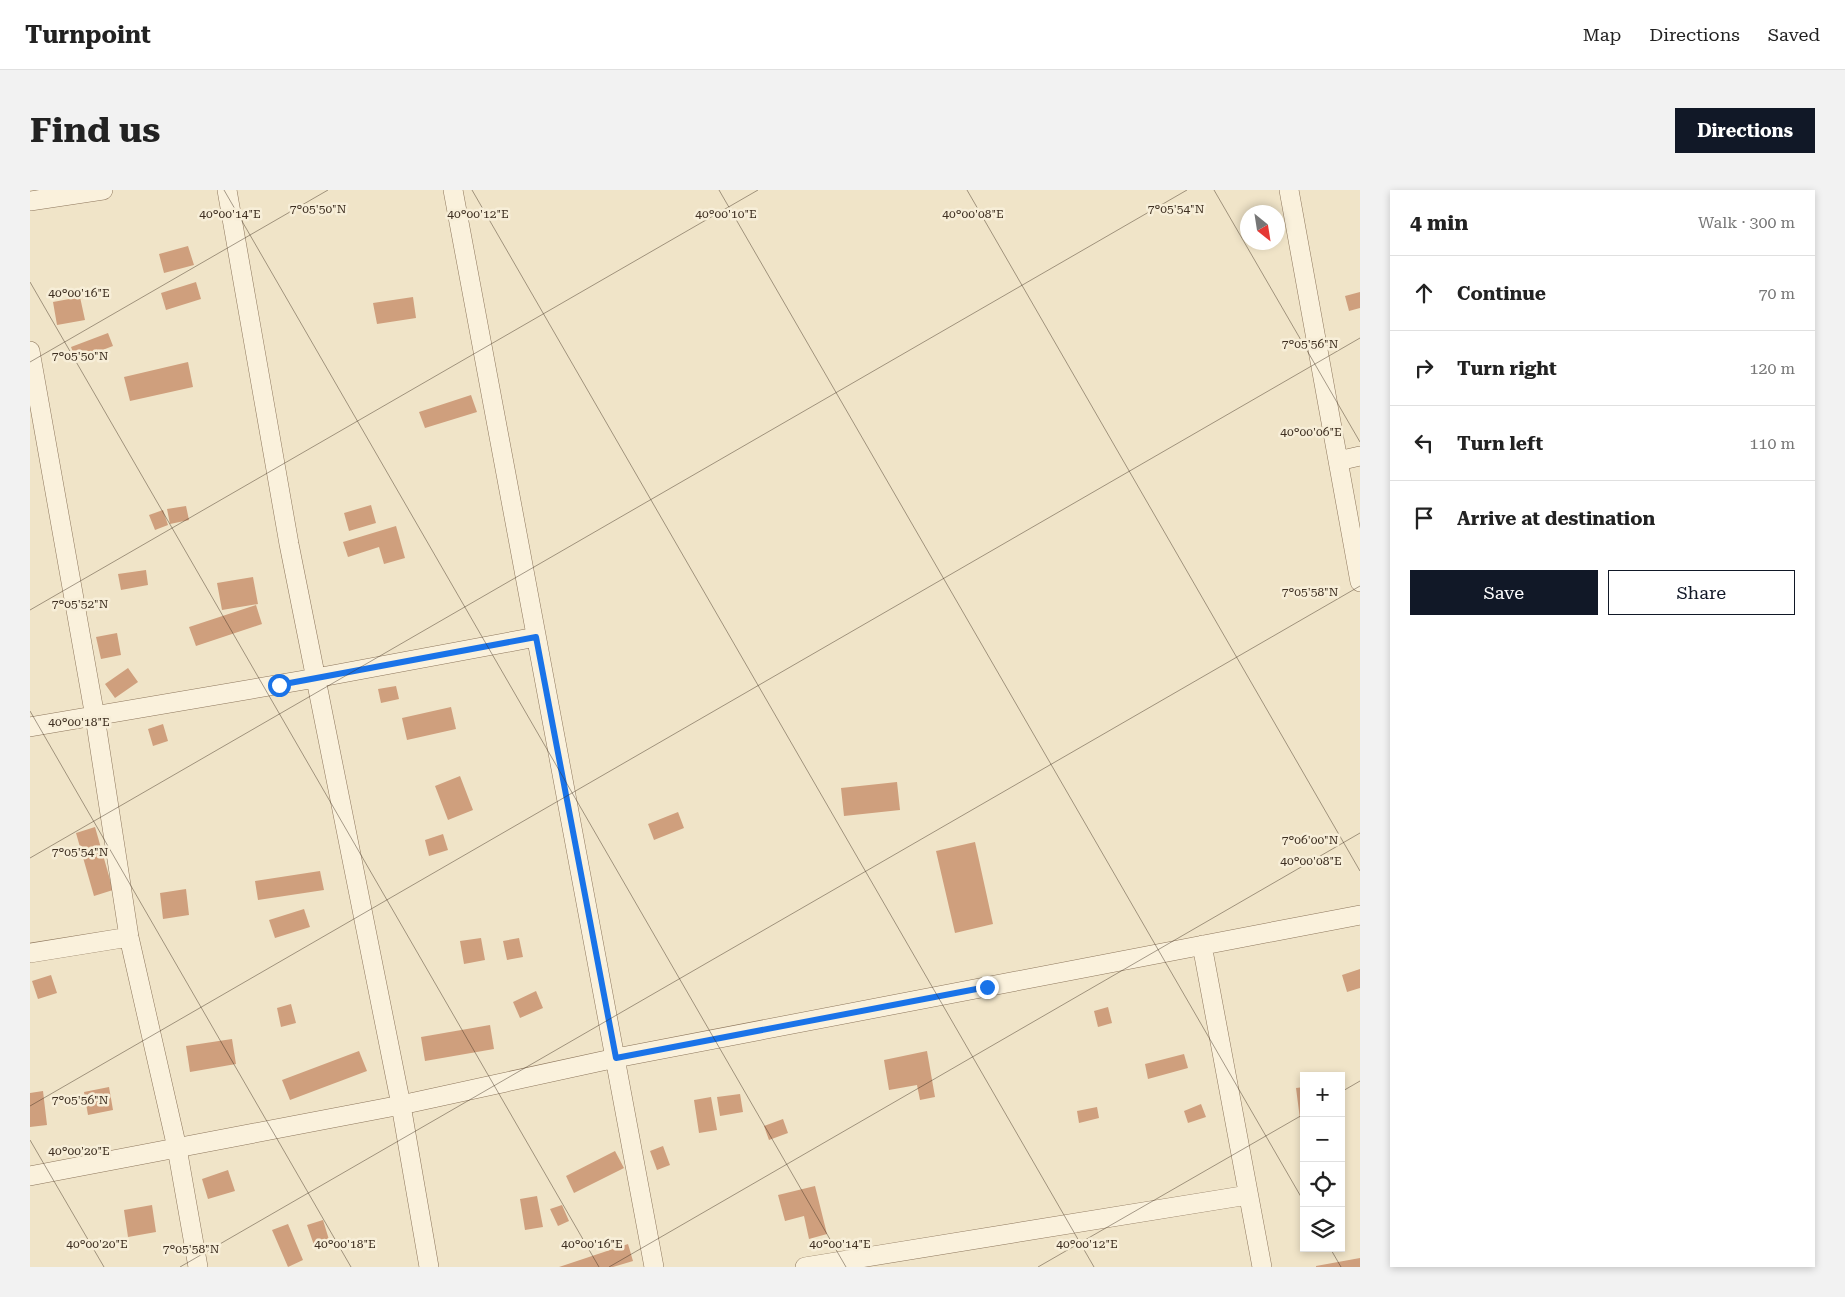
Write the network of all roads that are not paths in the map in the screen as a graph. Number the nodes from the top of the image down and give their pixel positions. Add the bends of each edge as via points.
1 (103, 190) edge
2 (227, 190) edge
3 (453, 190) edge
4 (1289, 190) edge
5 (30, 201) edge
6 (30, 351) edge
7 (1360, 456) edge
8 (1338, 461) junction
9 (1360, 582) edge
10 (536, 637) junction
11 (316, 678) junction
12 (94, 717) junction
13 (30, 727) edge
14 (1360, 915) edge
15 (129, 937) junction
16 (1202, 945) junction
17 (30, 953) edge
18 (616, 1058) junction
19 (401, 1105) junction
20 (177, 1148) junction
21 (30, 1176) edge
22 (1248, 1195) junction
23 (198, 1267) edge
24 (429, 1267) edge
25 (654, 1267) edge
26 (805, 1267) edge
27 (1262, 1267) edge

1 - 5 street
2 - 11 street
3 - 10 street
4 - 8 street
6 - 12 street
7 - 8 street
8 - 9 street
10 - 11 street
10 - 18 street
11 - 12 street
11 - 19 street
12 - 13 street
12 - 15 street
14 - 16 street
15 - 17 street
15 - 20 street
16 - 18 street
16 - 22 street
18 - 19 street
18 - 25 street
19 - 20 street
19 - 24 street
20 - 21 street
20 - 23 street
22 - 26 street
22 - 27 street

